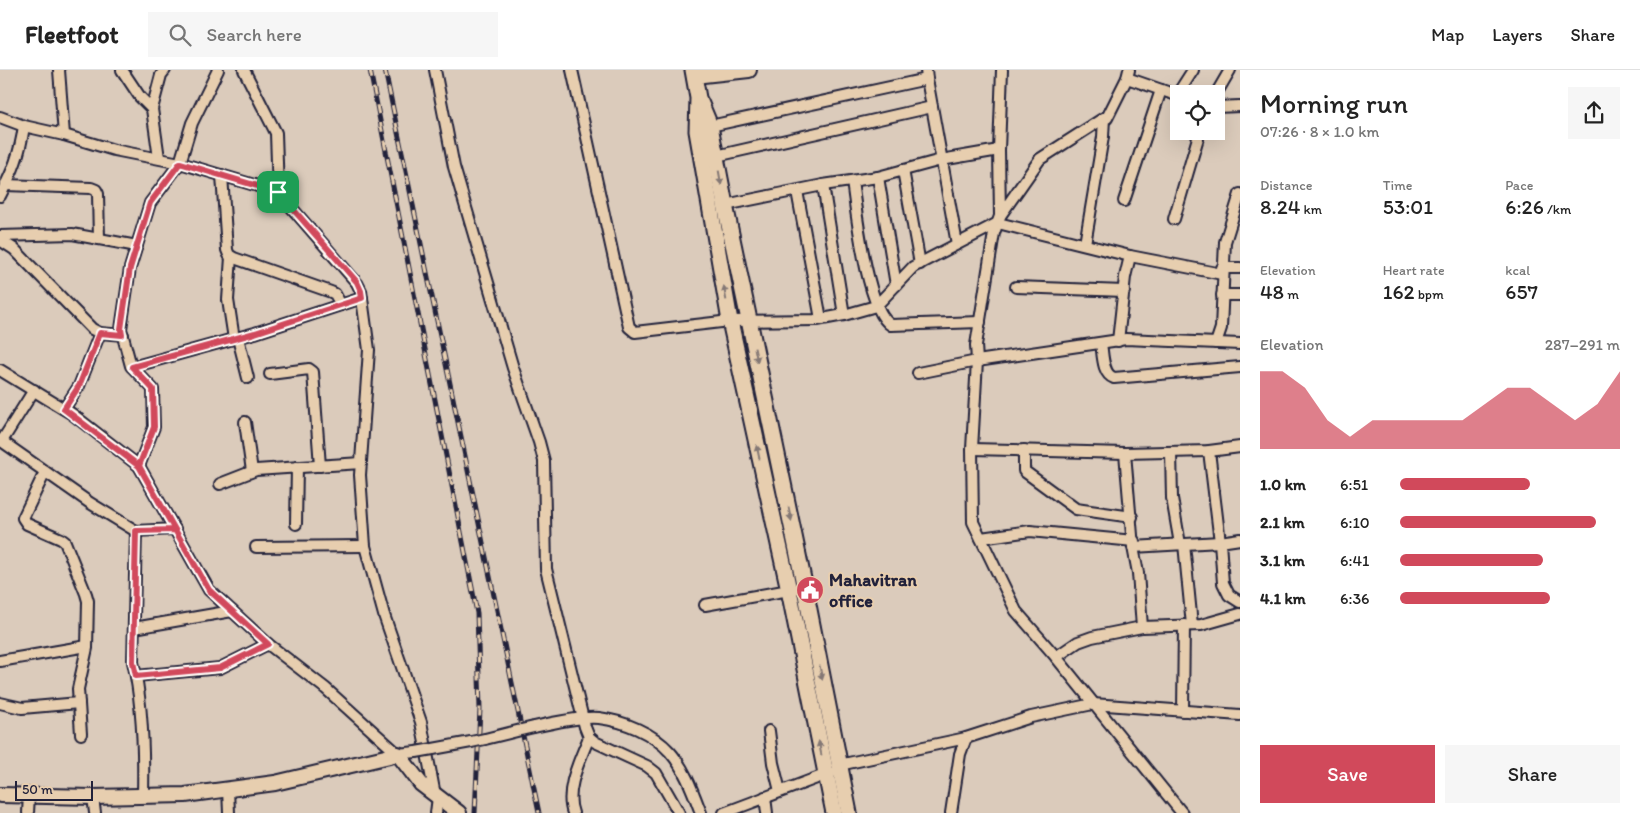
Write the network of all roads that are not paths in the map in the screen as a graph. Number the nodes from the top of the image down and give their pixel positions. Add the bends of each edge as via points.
1 (59, 70) edge
2 (122, 70) edge
3 (165, 70) edge
4 (218, 70) edge
5 (244, 70) edge
6 (435, 70) edge
7 (572, 70) edge
8 (749, 70) edge
9 (1002, 70) edge
10 (1193, 70) edge
11 (1230, 70) edge
12 (693, 73) edge
13 (1128, 74) edge
14 (926, 75) edge
15 (1184, 85) edge
16 (1221, 85) edge
17 (1161, 90) junction
18 (1170, 93) edge
19 (698, 98) junction
20 (1240, 106) edge
21 (932, 107) junction
22 (1225, 107) edge
23 (152, 109) junction
24 (0, 117) edge
25 (1104, 118) junction
26 (24, 126) junction
27 (710, 126) junction
28 (64, 135) junction
29 (1197, 140) edge
30 (999, 150) junction
31 (716, 156) junction
32 (159, 158) junction
33 (941, 160) junction
34 (180, 163) junction
35 (903, 170) junction
36 (222, 175) junction
37 (878, 177) junction
38 (852, 181) junction
39 (6, 185) junction
40 (822, 185) junction
41 (278, 192) junction
42 (797, 192) junction
43 (1240, 194) edge
44 (0, 196) edge
45 (1124, 201) dead end
46 (725, 205) junction
47 (1174, 219) dead end
48 (999, 220) junction
49 (0, 238) edge
50 (100, 239) junction
51 (957, 244) junction
52 (1085, 244) junction
53 (137, 246) junction
54 (1130, 256) junction
55 (231, 257) junction
56 (920, 264) junction
57 (1240, 268) edge
58 (1222, 271) junction
59 (896, 285) junction
60 (1016, 287) dead end
61 (1124, 290) junction
62 (1222, 294) junction
63 (1240, 295) edge
64 (362, 298) junction
65 (342, 305) junction
66 (876, 306) junction
67 (844, 315) junction
68 (821, 319) junction
69 (749, 320) junction
70 (730, 321) junction
71 (980, 322) junction
72 (100, 333) junction
73 (122, 335) junction
74 (236, 338) junction
75 (1118, 341) junction
76 (1101, 343) junction
77 (1216, 343) junction
78 (1240, 344) edge
79 (977, 361) junction
80 (132, 367) junction
81 (1240, 367) edge
82 (0, 370) edge
83 (918, 373) dead end
84 (270, 374) dead end
85 (248, 378) dead end
86 (34, 390) junction
87 (64, 409) junction
88 (245, 422) dead end
89 (1, 441) edge
90 (1240, 447) edge
91 (972, 449) junction
92 (1024, 450) junction
93 (1209, 450) junction
94 (1171, 452) junction
95 (1125, 453) junction
96 (361, 464) junction
97 (139, 466) junction
98 (320, 466) junction
99 (297, 467) junction
100 (252, 471) junction
101 (45, 472) junction
102 (220, 484) dead end
103 (1132, 517) junction
104 (296, 524) dead end
105 (175, 530) junction
106 (136, 531) junction
107 (981, 538) junction
108 (1240, 539) edge
109 (1220, 542) junction
110 (1133, 544) junction
111 (1182, 544) junction
112 (365, 546) junction
113 (256, 547) dead end
114 (805, 587) junction
115 (789, 590) junction
116 (1240, 602) edge
117 (705, 605) dead end
118 (232, 611) junction
119 (1240, 614) edge
120 (1188, 625) junction
121 (1142, 627) junction
122 (134, 628) junction
123 (268, 644) junction
124 (87, 646) junction
125 (1056, 657) junction
126 (0, 661) edge
127 (136, 676) junction
128 (0, 703) edge
129 (79, 703) junction
130 (1093, 704) junction
131 (1183, 711) junction
132 (1240, 714) edge
133 (583, 719) junction
134 (770, 731) dead end
135 (81, 734) dead end
136 (589, 736) junction
137 (966, 738) junction
138 (398, 754) junction
139 (840, 768) junction
140 (826, 774) junction
141 (228, 789) junction
142 (780, 791) junction
143 (0, 795) edge
144 (29, 795) junction
145 (143, 795) junction
146 (436, 796) junction
147 (93, 797) junction
148 (765, 797) junction
149 (28, 813) edge
150 (95, 813) edge
151 (229, 813) edge
152 (436, 813) edge
153 (459, 813) edge
154 (573, 813) edge
155 (679, 813) edge
156 (701, 813) edge
157 (724, 813) edge
158 (767, 813) edge
159 (834, 813) edge
160 (850, 813) edge
161 (951, 813) edge
162 (1182, 813) edge

1 - 28 street
2 - 23 street via 140,98
3 - 23 street
4 - 34 street via 192,123
5 - 41 street via 276,134
6 - 133 street via 454,167 544,461 546,569
7 - 70 street via 629,327 641,333
8 - 12 main road
9 - 30 street
10 - 15 street
11 - 16 street
12 - 19 main road
13 - 17 street
13 - 25 street via 1107,118
14 - 21 street
14 - 27 street
17 - 18 street
17 - 45 street
19 - 27 main road
70 -> 19 main road via 697,131
20 - 22 street
21 - 31 street
21 - 33 street
23 - 32 street
24 - 26 street
25 - 48 street via 1040,159
25 - 52 street
26 - 28 street
26 - 39 street via 20,150
27 - 31 main road
28 - 32 street via 114,150
29 - 47 street
30 - 33 street
30 - 48 street
31 -> 46 main road
32 - 34 street
33 - 35 street
33 - 51 street
34 - 36 street
34 - 53 street via 150,203
35 - 37 street
35 - 56 street
36 - 41 street
36 - 55 street via 227,250
37 - 38 street
37 - 59 street
38 - 40 street
38 - 66 street
39 - 44 street
39 - 50 street via 96,190
40 - 42 street
40 - 67 street
41 - 64 street via 357,282
42 - 46 street
42 - 68 street
43 - 58 street via 1225,242
46 - 69 main road
48 - 51 street
48 - 52 street
48 - 71 street via 994,233
49 - 50 street via 72,234
49 - 72 street via 92,329
50 - 53 street
51 - 56 street
52 - 54 street
53 - 73 street via 130,268
54 - 58 street
54 - 61 street
55 - 65 street via 331,292
55 - 74 street via 228,298
56 - 59 street
57 - 58 street
58 - 62 street
59 - 66 street
60 - 61 street
61 - 75 street
62 - 63 street
62 - 77 street via 1221,328
64 - 65 street
64 - 96 street via 368,350
65 - 74 street
66 - 67 street
66 - 71 street via 891,325
67 - 68 street
68 - 69 street
69 - 70 street
69 -> 114 main road
115 -> 70 main road
71 - 79 street
72 - 73 street
72 - 87 street via 79,386
73 - 80 street
74 - 80 street
74 - 85 street
75 - 76 street
75 - 77 street
76 - 79 street
76 - 81 street via 1106,373 1114,378
77 - 78 street
79 - 83 street
79 - 91 street
80 - 97 street via 153,389 154,427
82 - 86 street
84 - 98 street via 309,369 314,372
86 - 87 street
86 - 89 street
87 - 97 street
88 - 100 street
89 - 101 street
90 - 93 street
91 - 92 street
91 - 107 street via 973,522
92 - 95 street
92 - 103 street via 1024,471 1073,507
93 - 94 street
93 - 109 street
94 - 95 street
94 - 111 street via 1172,498
95 - 103 street
96 - 98 street
96 - 112 street
97 - 105 street
98 - 99 street
99 - 100 street
99 - 104 street
100 - 102 street
101 - 106 street
101 - 124 street via 23,518 27,524 65,542 87,598
103 - 110 street
105 - 106 street
105 - 118 street via 209,590
106 - 122 street
107 - 110 street via 1030,531
107 - 125 street via 1016,611
108 - 109 street
109 - 111 street
109 - 116 street via 1223,583 1229,595
110 - 111 street
110 - 121 street
111 - 120 street
112 - 113 street
112 - 146 street via 384,615 421,722
114 - 115 street
114 -> 139 main road
115 - 117 street
140 -> 115 main road
118 - 122 street
118 - 123 street
119 - 120 street via 1203,625
120 - 121 street
120 - 131 street
121 - 125 street via 1078,642
122 - 127 street
123 - 127 street via 220,668
123 - 138 street via 326,688
124 - 126 street
124 - 129 street via 78,688
125 - 130 street
127 - 145 street via 144,756
128 - 129 street via 22,708
129 - 135 street
130 - 131 street
130 - 137 street via 1031,717
130 - 162 street
131 - 132 street
133 - 136 street
133 - 138 street, bridge
133 - 156 street via 598,718 624,724 654,736 687,779
134 - 142 street
136 - 154 street via 571,787
136 - 155 street via 656,773
137 - 139 street
137 - 161 street via 960,754
138 - 141 main road via 275,783
138 - 146 main road via 421,784
139 - 140 street
139 - 160 main road
140 - 142 street
140 - 159 main road
141 - 145 main road via 185,795
141 - 151 street
142 - 148 street
143 - 144 main road
144 - 147 main road
144 - 149 street
145 - 147 main road
146 - 152 street
146 - 153 main road
147 - 150 street
148 - 157 street
148 - 158 street

